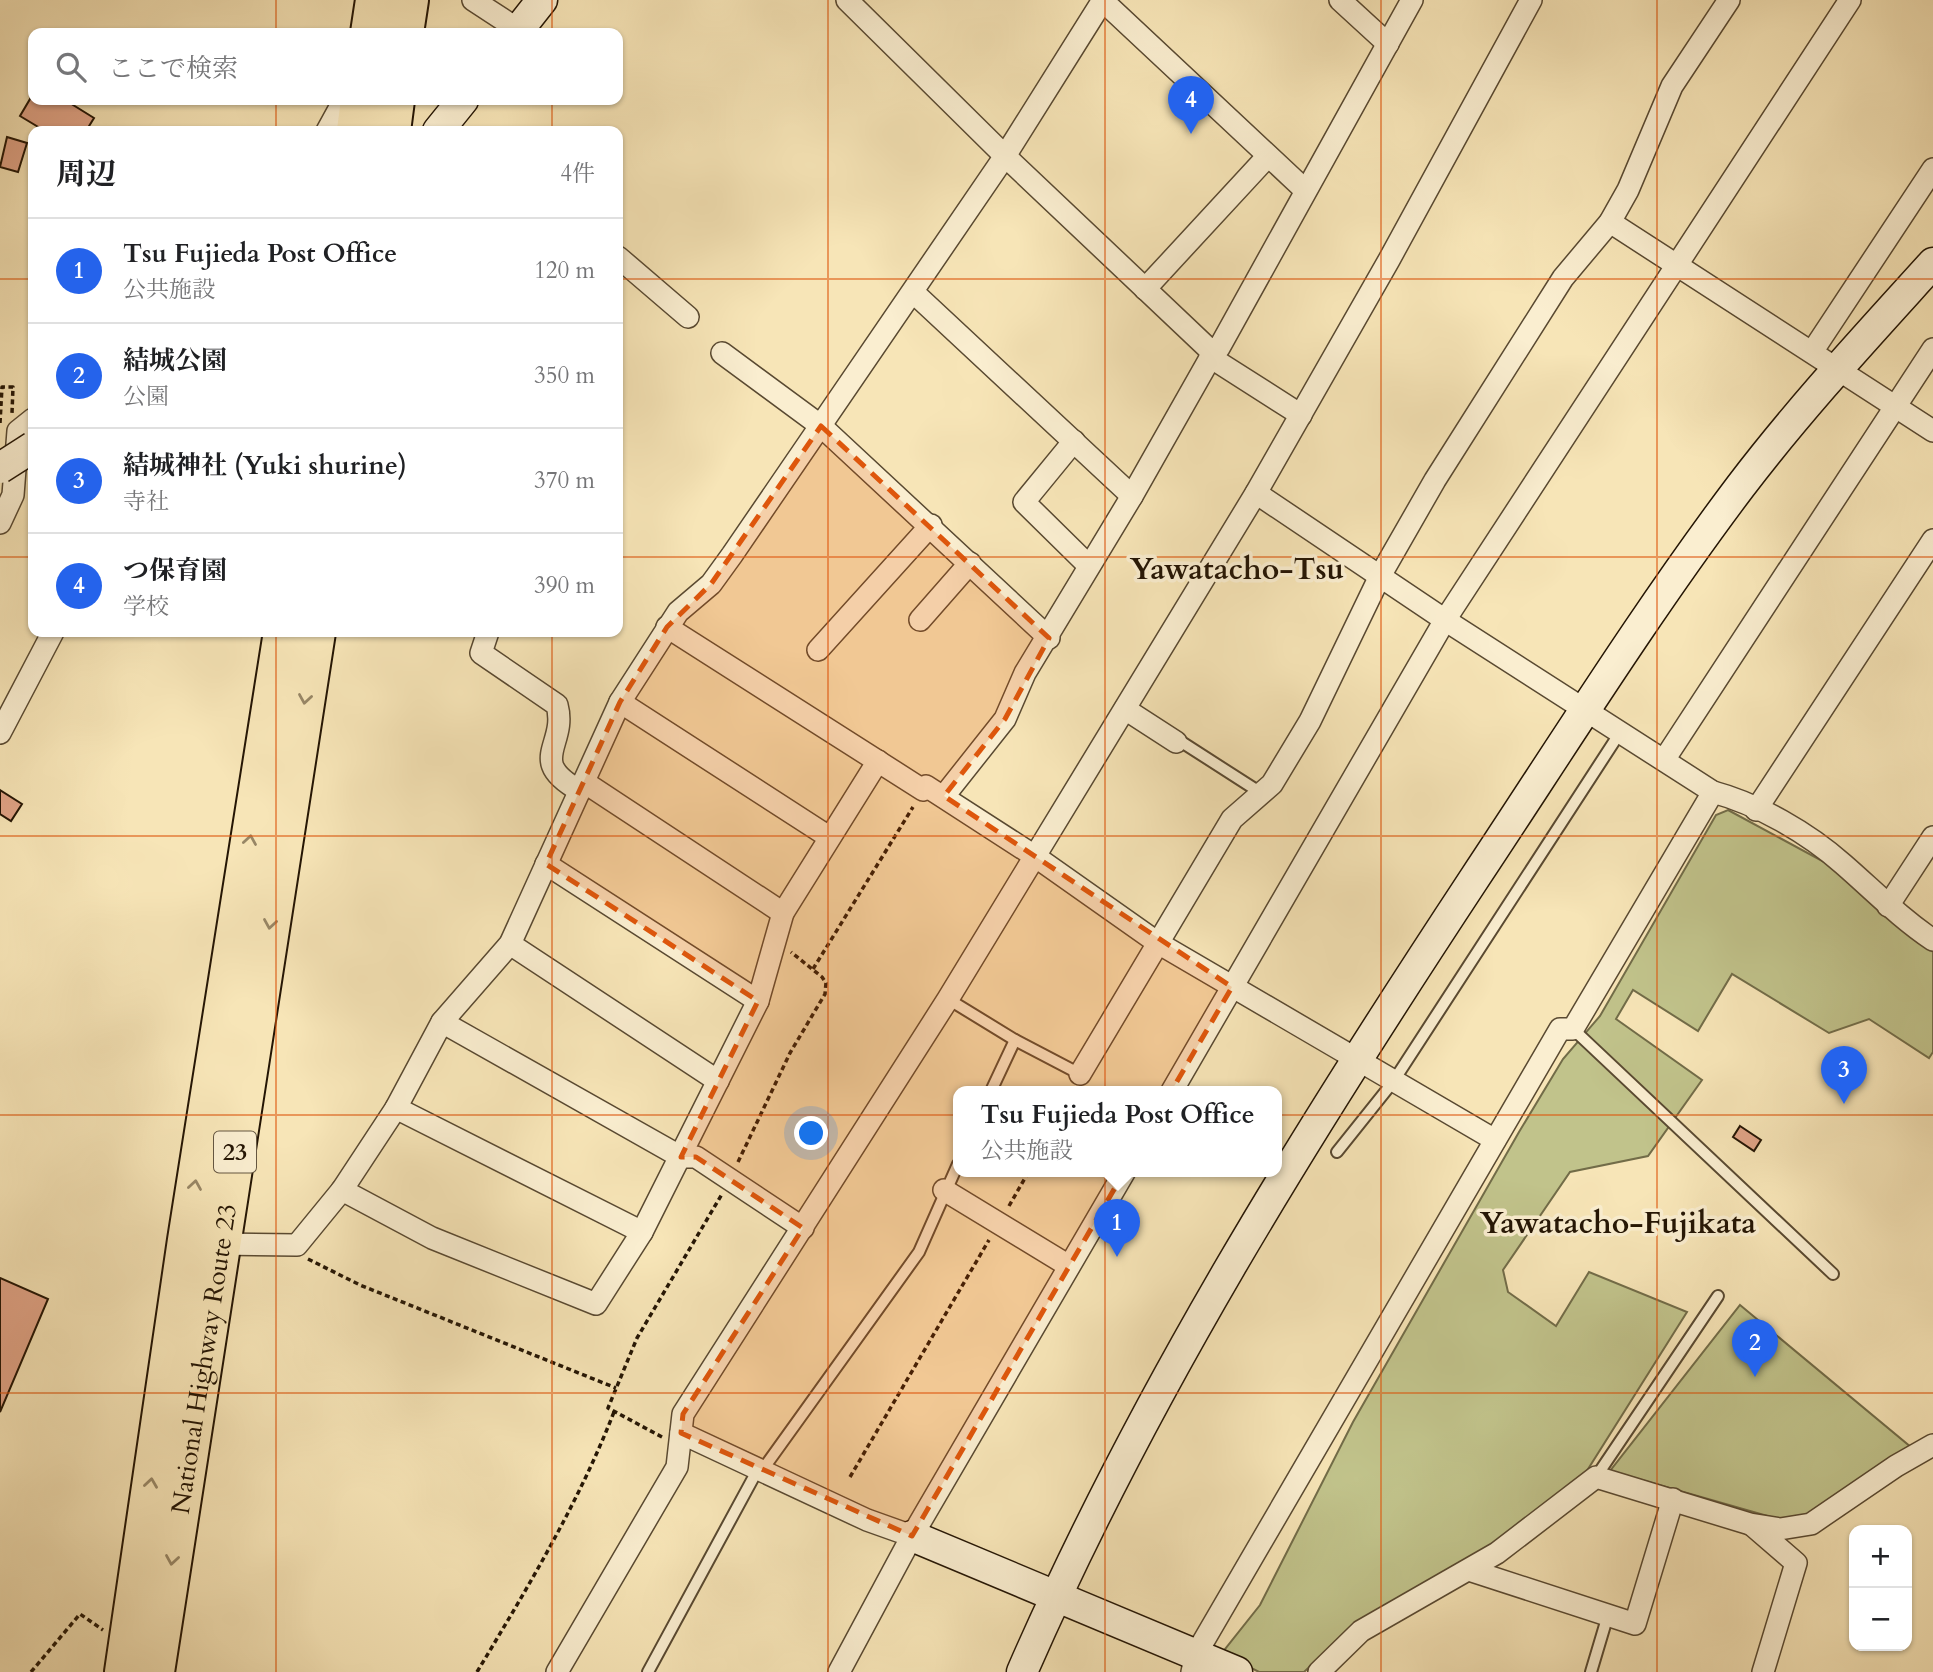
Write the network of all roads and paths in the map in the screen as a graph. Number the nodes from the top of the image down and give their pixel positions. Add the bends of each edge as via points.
1 (375, 0) edge
2 (409, 0) edge
3 (473, 0) edge
4 (542, 0) edge
5 (847, 0) edge
6 (1102, 0) edge
7 (1340, 0) edge
8 (1412, 0) edge
9 (1531, 0) edge
10 (1729, 0) edge
11 (1850, 0) edge
12 (371, 28) edge
13 (405, 28) edge
14 (513, 28) edge
15 (519, 28) edge
16 (1388, 44) junction
17 (341, 105) edge
18 (359, 105) edge
19 (394, 105) edge
20 (330, 126) edge
21 (357, 126) edge
22 (392, 126) edge
23 (1005, 156) junction
24 (1268, 156) junction
25 (1933, 169) edge
26 (1305, 190) junction
27 (1610, 222) junction
28 (623, 261) edge
29 (1933, 262) edge
30 (1676, 266) junction
31 (1145, 289) junction
32 (913, 292) junction
33 (688, 317) dead end
34 (1933, 349) edge
35 (1812, 352) junction
36 (722, 354) dead end
37 (1211, 355) junction
38 (1838, 369) junction
39 (1896, 406) junction
40 (1301, 415) junction
41 (24, 417) edge
42 (821, 426) junction
43 (0, 429) edge
44 (1933, 431) edge
45 (1074, 441) junction
46 (28, 450) edge
47 (0, 468) edge
48 (1255, 492) junction
49 (1132, 496) junction
50 (0, 523) edge
51 (931, 525) junction
52 (1933, 540) edge
53 (970, 563) junction
54 (1088, 565) junction
55 (1380, 576) junction
56 (920, 620) dead end
57 (1445, 620) junction
58 (667, 627) junction
59 (50, 637) edge
60 (282, 637) edge
61 (315, 637) edge
62 (486, 637) edge
63 (1049, 638) junction
64 (818, 650) dead end
65 (620, 702) junction
66 (1125, 709) junction
67 (1586, 711) junction
68 (1621, 731) junction
69 (0, 733) edge
70 (1175, 742) joint
71 (1664, 760) junction
72 (878, 761) junction
73 (582, 786) junction
74 (931, 791) junction
75 (1713, 792) junction
76 (1261, 793) junction
77 (1756, 810) junction
78 (829, 837) junction
79 (1933, 837) edge
80 (1035, 857) junction
81 (546, 864) junction
82 (1888, 906) junction
83 (783, 913) junction
84 (1933, 940) edge
85 (775, 941) junction
86 (1158, 943) junction
87 (510, 944) junction
88 (813, 969) junction
89 (1232, 987) junction
90 (948, 999) junction
91 (758, 1001) junction
92 (442, 1022) junction
93 (1573, 1029) junction
94 (1015, 1040) junction
95 (1354, 1060) junction
96 (1080, 1074) joint
97 (718, 1081) junction
98 (1393, 1083) junction
99 (993, 1086) edge
100 (1175, 1086) edge
101 (396, 1108) junction
102 (1495, 1140) junction
103 (1337, 1152) dead end
104 (681, 1157) junction
105 (953, 1173) edge
106 (1025, 1177) edge
107 (1121, 1177) edge
108 (730, 1179) junction
109 (342, 1190) junction
110 (944, 1190) junction
111 (998, 1224) junction
112 (803, 1228) junction
113 (642, 1232) junction
114 (204, 1242) junction
115 (297, 1245) junction
116 (1069, 1266) junction
117 (1833, 1274) dead end
118 (1718, 1296) dead end
119 (616, 1388) junction
120 (614, 1412) junction
121 (680, 1440) junction
122 (1933, 1445) edge
123 (759, 1472) junction
124 (850, 1477) dead end
125 (1596, 1477) junction
126 (1673, 1499) junction
127 (1750, 1524) junction
128 (912, 1536) junction
129 (1469, 1570) junction
130 (1055, 1595) junction
131 (1608, 1615) junction
132 (125, 1659) edge
133 (1194, 1663) edge
134 (1767, 1671) edge
135 (31, 1672) edge
136 (155, 1672) edge
137 (477, 1672) edge
138 (558, 1672) edge
139 (648, 1672) edge
140 (839, 1672) edge
141 (1022, 1672) edge
142 (1237, 1672) edge
143 (1320, 1672) edge
144 (1591, 1672) edge

1 - 12 highway
2 - 13 highway
3 - 14 street
4 - 15 street
5 - 23 street
6 - 23 street
6 - 24 street
7 - 16 street
8 - 16 street
9 - 40 street
10 - 27 street via 1672,86
11 - 30 street
16 - 26 street
17 - 20 street
18 - 21 highway
19 - 22 highway
23 - 31 street
23 - 32 street
24 - 26 street
24 - 31 street
25 - 35 street
26 - 37 street
27 - 30 street
27 - 55 street via 1563,278 1505,365
28 - 33 street
29 - 38 street
30 - 35 street
30 - 57 street
31 - 37 street
32 - 42 street
32 - 45 street
34 - 39 street
35 - 38 street
36 - 42 street
37 - 40 street
37 - 49 street
38 - 39 street
38 - 67 street via 1739,489
39 - 44 street
39 - 71 street
40 - 48 street
41 - 43 path via 10,411 13,387 2,387
41 - 50 street via 18,431 13,495
42 - 51 street
42 - 58 street via 711,584
45 - 49 street
45 - 54 street via 1024,502
46 - 47 street, bridge
48 - 55 street
48 - 66 street
49 - 54 street
51 - 53 street
51 - 64 street
52 - 77 street
53 - 56 street
53 - 63 street
54 - 63 street
55 - 57 street
55 - 76 street via 1310,721 1272,784
57 - 67 street
57 - 89 street
58 - 65 street
58 - 72 street
59 - 69 street
114 -> 60 highway, National Highway Route 23 / 23
61 -> 114 highway, National Highway Route 23 / 23
62 - 73 street via 481,653 557,705 553,770 560,779
63 - 74 street via 1026,673 1005,719
65 - 73 street
65 - 78 street
66 - 70 street
66 - 80 street
67 - 68 street
67 - 95 street
68 - 71 street
68 - 98 lane
70 - 76 lane
71 - 75 street
72 - 74 street
72 - 78 street
73 - 81 street
73 - 83 street
74 - 80 street
74 - 88 path
75 - 77 street
75 - 93 street
76 - 86 street via 1232,819
77 - 82 street via 1842,862
78 - 83 street
79 - 82 street
80 - 86 street
80 - 90 street
81 - 87 street
81 - 91 street
82 - 84 street
83 - 85 street
85 - 88 path
85 - 91 street
86 - 89 street
86 - 96 street
87 - 92 street
87 - 97 street
88 - 108 path via 825,983 825,994 790,1053
89 - 95 street
89 - 100 street
90 - 94 lane
90 - 112 street
91 - 97 street
92 - 101 street
92 - 104 street
93 - 102 street via 1560,1029
93 - 117 lane
94 - 96 lane
94 - 99 lane
95 - 98 street
95 - 130 street via 1189,1334
97 - 104 street
98 - 102 street
98 - 103 lane
101 - 109 street
101 - 113 street
102 - 133 street
104 - 108 street via 696,1157
104 - 113 street
105 - 110 lane
106 - 111 path
107 - 116 street
108 - 112 street
108 - 119 path via 644,1325
109 - 113 street via 432,1238 596,1304
109 - 115 street
110 - 111 street
110 - 123 lane via 919,1252
111 - 116 street
111 - 124 path
112 - 121 street via 683,1413
114 - 115 street
132 -> 114 highway, National Highway Route 23 / 23
114 -> 136 highway, National Highway Route 23 / 23
115 - 119 path via 301,1255 360,1285
116 - 128 street
118 - 125 lane
119 - 120 path via 608,1408
120 - 121 path
120 - 137 path via 556,1541
121 - 123 street
121 - 138 street via 677,1466
122 - 127 street via 1811,1524 1780,1529
123 - 128 street
123 - 139 lane
125 - 126 street
125 - 129 street
126 - 127 street
126 - 131 street via 1635,1624
127 - 134 street via 1796,1563
128 - 130 street
128 - 140 street
129 - 131 street
129 - 143 street via 1361,1631
130 - 133 street
130 - 141 street
131 - 144 lane
132 - 135 path via 80,1614
133 - 142 street

